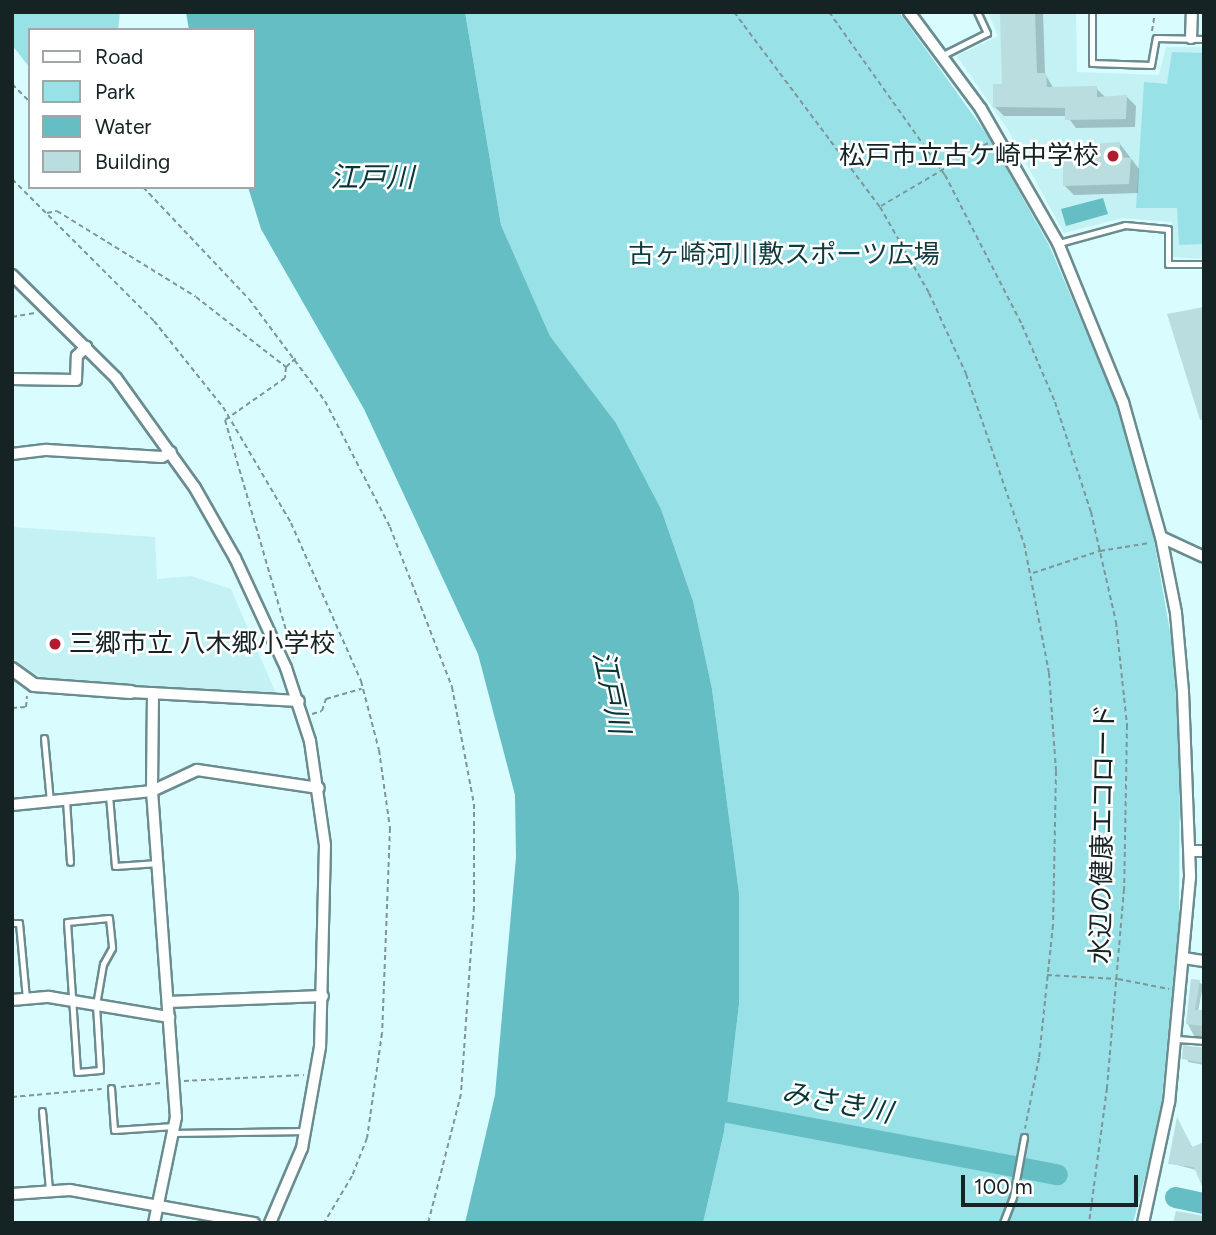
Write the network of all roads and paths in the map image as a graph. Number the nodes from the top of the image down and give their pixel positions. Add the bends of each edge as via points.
1 (734, 12) edge
2 (829, 12) edge
3 (909, 12) edge
4 (977, 12) edge
5 (1092, 12) edge
6 (1155, 12) edge
7 (1192, 12) edge
8 (1156, 38) junction
9 (1191, 38) junction
10 (1204, 39) edge
11 (943, 55) junction
12 (12, 84) edge
13 (28, 100) edge
14 (992, 141) dead end
15 (941, 171) junction
16 (12, 179) edge
17 (18, 185) dead end
18 (145, 189) edge
19 (880, 207) junction
20 (46, 213) dead end
21 (1058, 243) junction
22 (1204, 264) edge
23 (12, 275) edge
24 (45, 306) junction
25 (12, 317) edge
26 (86, 347) junction
27 (296, 358) junction
28 (286, 368) junction
29 (12, 379) edge
30 (171, 452) junction
31 (12, 454) edge
32 (1157, 540) junction
33 (1100, 551) junction
34 (1204, 557) edge
35 (1032, 573) junction
36 (297, 668) dead end
37 (12, 669) edge
38 (34, 685) junction
39 (363, 688) dead end
40 (131, 692) joint
41 (153, 693) junction
42 (300, 704) junction
43 (12, 708) edge
44 (44, 738) dead end
45 (320, 788) junction
46 (152, 791) junction
47 (109, 795) junction
48 (66, 800) junction
49 (50, 802) junction
50 (12, 805) edge
51 (1190, 851) junction
52 (1204, 851) edge
53 (70, 862) dead end
54 (158, 863) junction
55 (12, 923) edge
56 (1184, 958) junction
57 (1204, 961) edge
58 (1048, 975) junction
59 (1118, 979) junction
60 (1181, 992) junction
61 (323, 996) junction
62 (26, 999) junction
63 (12, 1000) edge
64 (72, 1000) junction
65 (168, 1002) junction
66 (96, 1005) junction
67 (169, 1017) junction
68 (1177, 1039) junction
69 (1204, 1041) edge
70 (305, 1075) dead end
71 (174, 1082) junction
72 (111, 1088) junction
73 (12, 1097) edge
74 (42, 1111) dead end
75 (175, 1129) junction
76 (306, 1131) junction
77 (1024, 1137) joint
78 (49, 1191) junction
79 (12, 1194) edge
80 (161, 1205) junction
81 (154, 1223) edge
82 (254, 1223) edge
83 (270, 1223) edge
84 (428, 1223) edge
85 (1003, 1223) edge
86 (1089, 1223) edge
87 (1143, 1223) edge

1 - 19 path
2 - 15 path, 水辺の健康エコロード
3 - 11 street
4 - 11 lane via 987,33
5 - 8 lane via 1092,63 1151,65
6 - 8 path via 1152,33
7 - 9 street
8 - 9 lane
9 - 10 lane
11 - 21 street via 1004,146
12 - 13 path
14 - 15 path
15 - 19 path
15 - 33 path, 水辺の健康エコロード via 985,249 1055,402
16 - 17 path
18 - 27 path via 249,299
19 - 35 path via 929,293 966,374
20 - 28 path via 57,211 196,297
21 - 22 lane via 1125,225 1168,229 1168,264
21 - 32 street via 1123,402
23 - 24 street
24 - 25 path
24 - 26 street
26 - 29 street via 76,356 76,380
26 - 30 street via 135,401
27 - 28 path
27 - 84 path via 348,440 390,527 452,687 469,765 476,859 464,1063 455,1129
28 - 36 path via 285,378 225,420
30 - 31 street via 162,457 47,450
30 - 42 street via 235,558
32 - 33 path
32 - 34 street
32 - 51 street via 1176,613
33 - 35 path
33 - 59 path, 水辺の健康エコロード via 1116,622 1127,725
35 - 58 path via 1049,673 1056,771
37 - 38 street
38 - 40 street
38 - 43 path via 27,690 26,707
39 - 42 path via 326,699 322,712 310,715 307,705
40 - 41 street
41 - 42 street
41 - 46 street
42 - 45 street
44 - 49 lane
45 - 46 street via 204,770
45 - 61 street via 325,845
46 - 47 street
46 - 54 street
47 - 48 street
47 - 54 lane via 115,866
48 - 49 street
48 - 53 lane
49 - 50 street
51 - 52 street
51 - 56 street
54 - 65 street
55 - 62 lane via 19,923
56 - 57 street
56 - 60 street
58 - 59 path
58 - 77 path
59 - 60 path
59 - 86 path, 水辺の健康エコロード
60 - 68 street
61 - 65 street
61 - 76 street
62 - 63 street
62 - 64 street
64 - 66 street
64 - 66 lane via 76,1072 100,1070
64 - 66 lane via 67,922 109,918 112,948 103,964
65 - 67 street
66 - 67 street
67 - 71 street
68 - 69 lane
68 - 87 street via 1161,1146
70 - 71 path
71 - 72 path
71 - 75 street
72 - 73 path
72 - 75 lane via 114,1130
74 - 78 lane
75 - 76 lane
75 - 80 street
76 - 83 street
77 - 85 lane via 1013,1197
78 - 79 street
78 - 80 street
80 - 81 street
80 - 82 street

